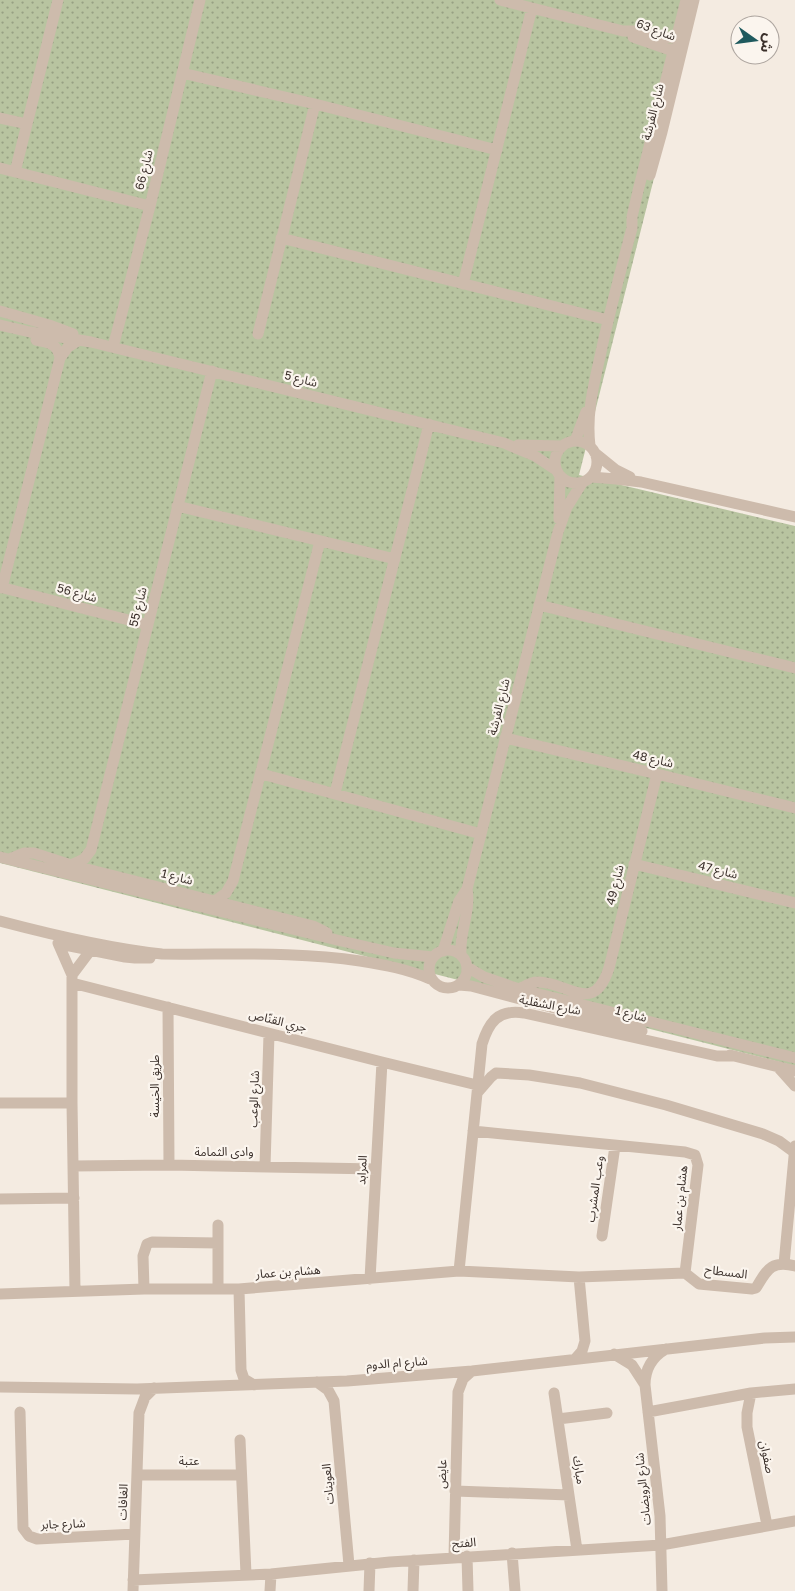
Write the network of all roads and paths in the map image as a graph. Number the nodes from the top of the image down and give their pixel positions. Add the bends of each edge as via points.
1 (58, 0) edge
2 (200, 0) edge
3 (500, 0) edge
4 (686, 0) edge
5 (694, 0) edge
6 (532, 8) junction
7 (623, 31) junction
8 (681, 40) junction
9 (677, 52) junction
10 (182, 73) junction
11 (315, 104) junction
12 (0, 118) edge
13 (27, 124) junction
14 (497, 150) junction
15 (0, 168) edge
16 (15, 172) junction
17 (150, 206) junction
18 (281, 238) junction
19 (463, 284) junction
20 (0, 311) edge
21 (608, 320) junction
22 (0, 325) edge
23 (14, 329) junction
24 (258, 334) dead end
25 (79, 340) junction
26 (91, 342) junction
27 (113, 347) junction
28 (60, 358) junction
29 (212, 371) junction
30 (592, 391) junction
31 (429, 424) junction
32 (575, 441) junction
33 (504, 443) junction
34 (562, 446) junction
35 (593, 450) junction
36 (558, 473) junction
37 (586, 480) junction
38 (641, 482) junction
39 (177, 506) junction
40 (795, 517) edge
41 (558, 532) junction
42 (320, 541) junction
43 (395, 559) junction
44 (1, 587) edge
45 (539, 605) junction
46 (148, 625) junction
47 (795, 668) edge
48 (505, 738) junction
49 (262, 774) junction
50 (656, 774) junction
51 (336, 793) junction
52 (795, 808) edge
53 (481, 834) junction
54 (91, 850) junction
55 (4, 858) edge
56 (634, 864) junction
57 (71, 865) junction
58 (100, 872) junction
59 (233, 881) junction
60 (467, 889) junction
61 (215, 901) junction
62 (795, 903) edge
63 (239, 907) junction
64 (0, 922) edge
65 (0, 929) edge
66 (336, 940) junction
67 (58, 943) junction
68 (90, 951) junction
69 (162, 954) junction
70 (438, 954) junction
71 (461, 955) junction
72 (467, 967) junction
73 (72, 979) junction
74 (430, 979) junction
75 (459, 985) junction
76 (519, 989) junction
77 (168, 1007) junction
78 (269, 1034) junction
79 (735, 1056) junction
80 (795, 1058) edge
81 (382, 1062) junction
82 (777, 1066) junction
83 (795, 1070) edge
84 (795, 1086) edge
85 (478, 1088) junction
86 (0, 1103) edge
87 (72, 1103) junction
88 (473, 1131) junction
89 (615, 1146) junction
90 (794, 1148) edge
91 (169, 1165) junction
92 (794, 1165) edge
93 (73, 1166) junction
94 (265, 1166) junction
95 (376, 1169) junction
96 (74, 1198) junction
97 (0, 1199) edge
98 (218, 1225) dead end
99 (602, 1236) dead end
100 (218, 1243) junction
101 (789, 1265) edge
102 (459, 1271) junction
103 (685, 1273) junction
104 (579, 1278) junction
105 (370, 1279) junction
106 (144, 1289) junction
107 (218, 1289) junction
108 (239, 1289) junction
109 (75, 1291) junction
110 (0, 1294) edge
111 (795, 1337) edge
112 (666, 1349) junction
113 (614, 1354) junction
114 (575, 1359) junction
115 (472, 1371) junction
116 (443, 1374) junction
117 (347, 1381) junction
118 (318, 1382) junction
119 (254, 1385) junction
120 (645, 1385) junction
121 (0, 1387) edge
122 (125, 1388) junction
123 (154, 1388) junction
124 (795, 1389) edge
125 (458, 1392) junction
126 (554, 1393) dead end
127 (751, 1393) junction
128 (334, 1401) junction
129 (20, 1412) dead end
130 (648, 1412) junction
131 (139, 1413) junction
132 (607, 1413) dead end
133 (558, 1419) junction
134 (240, 1440) dead end
135 (241, 1475) junction
136 (137, 1476) junction
137 (455, 1492) junction
138 (569, 1495) junction
139 (795, 1521) edge
140 (768, 1525) junction
141 (135, 1534) junction
142 (661, 1545) junction
143 (577, 1550) junction
144 (512, 1553) junction
145 (467, 1556) junction
146 (454, 1557) junction
147 (414, 1560) junction
148 (370, 1563) junction
149 (350, 1565) junction
150 (246, 1574) junction
151 (271, 1574) junction
152 (133, 1585) edge
153 (270, 1591) edge
154 (369, 1591) edge
155 (413, 1591) edge
156 (468, 1591) edge
157 (515, 1591) edge
158 (662, 1591) edge

1 - 13 street
2 - 10 street, شارع 66
3 - 6 street, شارع 63
4 - 8 street, شارع الفرشة
5 - 8 street, شارع الفرشة
6 - 7 street, شارع 63
6 - 14 street
7 - 8 street, شارع 63
7 - 9 street, شارع 63
8 - 9 street, شارع الفرشة
9 - 21 street, شارع الفرشة via 662,132
10 - 11 street
10 - 17 street, شارع 66
11 - 14 street
11 - 18 street
12 - 13 street
13 - 16 street
14 - 19 street
15 - 16 street
16 - 17 street
17 - 27 street, شارع 66
18 - 19 street
18 - 24 street
19 - 21 street
20 - 26 street via 49,325
21 - 30 street, شارع الفرشة
22 - 23 street
23 - 25 street
23 - 28 street via 23,336 50,343
25 - 26 street
25 - 28 street
26 - 27 street, شارع 5
27 - 29 street, شارع 5
28 - 44 street
29 - 31 street, شارع 5
29 - 39 street, شارع 55
30 - 32 street, شارع الفرشة
30 - 35 street, شارع الفرشة via 588,419
31 - 33 street, شارع 5
31 - 43 street
32 - 34 street
32 - 35 street
33 - 34 street, شارع 5
33 - 36 street, شارع 5 via 536,456
34 - 36 street via 556,457
35 - 37 street via 597,466
35 - 38 street via 616,470
36 - 37 street via 570,483
36 - 41 street, شارع الفرشة
37 - 38 street via 616,478
37 - 41 street, شارع الفرشة via 567,507
38 - 40 street
39 - 42 street
39 - 46 street, شارع 55
41 - 45 street, شارع الفرشة
42 - 43 street
42 - 49 street
43 - 51 street
44 - 46 street, شارع 56
45 - 47 street
45 - 48 street, شارع الفرشة
46 - 54 street, شارع 55
48 - 50 street, شارع 48
48 - 53 street, شارع الفرشة
49 - 51 street
49 - 59 street
50 - 52 street, شارع 48
50 - 56 street, شارع 49
51 - 53 street
53 - 60 street, شارع الفرشة
54 - 57 street via 84,859
54 - 58 street via 93,862
55 - 57 street, شارع 1 via 34,853
55 - 66 street, شارع 1
56 - 62 street, شارع 47
56 - 76 street, شارع 49 via 608,973 602,984 588,994 535,981
57 - 58 street, شارع 1
58 - 61 street, شارع 1
59 - 61 street via 226,893
59 - 63 street
60 - 70 street, شارع الفرشة via 459,901 446,947
60 - 71 street, شارع الفرشة
61 - 63 street, شارع 1
63 - 66 street, شارع 1 via 312,926
64 - 69 street
65 - 67 street
66 - 70 street, شارع 1 via 387,951
67 - 68 street
67 - 73 street
68 - 69 street via 135,958
68 - 73 street
69 - 74 street via 315,956 396,967
70 - 71 street via 455,951
70 - 74 street via 428,967
71 - 72 street
72 - 75 street via 467,974
72 - 76 street, شارع 1 via 484,977
73 - 77 street, جري القنّاص
73 - 87 street
74 - 75 street via 444,989
75 - 79 street, شارع 1
76 - 80 street, شارع 1
77 - 78 street, جري القنّاص
77 - 91 street, طريق الخيسة
78 - 81 street, جري القنّاص
78 - 94 street, شارع الوعب
79 - 82 street, شارع 1
79 - 85 street, شارع الشفلية via 717,1056 514,1011 496,1018 488,1027 482,1044
81 - 85 street, جري القنّاص
81 - 95 street, المرابد
82 - 83 street, شارع 1
82 - 84 street
85 - 88 street, شارع الشفلية
85 - 90 street via 496,1073 580,1083 763,1134
86 - 87 street
87 - 93 street
88 - 89 street, هشام بن عمار
88 - 102 street, شارع الشفلية
89 - 99 street, وعب المشرب
89 - 103 street, هشام بن عمار via 695,1155 698,1165
90 - 92 street, المسطاح
91 - 93 street, وادى الثمامة
91 - 94 street, وادى الثمامة
92 - 101 street, المسطاح
93 - 96 street
94 - 95 street, وادى الثمامة
95 - 105 street, المرابد
96 - 97 street
96 - 109 street
98 - 100 street
100 - 106 street via 147,1244 142,1256
100 - 107 street
101 - 103 street, المسطاح via 770,1266 756,1288 752,1289 699,1284
102 - 104 street, هشام بن عمار
102 - 105 street, هشام بن عمار
103 - 104 street, هشام بن عمار
104 - 114 street via 585,1341
105 - 108 street, هشام بن عمار
106 - 107 street, هشام بن عمار
106 - 109 street, هشام بن عمار
107 - 108 street, هشام بن عمار
108 - 119 street, هشام بن عمار via 241,1370 244,1379
109 - 110 street, هشام بن عمار
111 - 112 street, شارع ام الدوم
112 - 113 street, شارع ام الدوم
112 - 120 street, شارع الرويضات via 650,1363
113 - 114 street, شارع ام الدوم
113 - 120 street, شارع الرويضات via 632,1365
114 - 115 street, شارع ام الدوم
115 - 116 street, شارع ام الدوم
115 - 125 street via 463,1379
116 - 117 street, شارع ام الدوم
116 - 125 street via 452,1380
117 - 118 street, شارع ام الدوم
117 - 128 street
118 - 119 street, شارع ام الدوم
118 - 128 street
119 - 123 street, شارع ام الدوم
120 - 130 street, شارع الرويضات
121 - 122 street, شارع ام الدوم
122 - 123 street, شارع ام الدوم
122 - 131 street
123 - 131 street, الغافات via 145,1397
124 - 127 street
125 - 137 street, عايض
126 - 133 street, مبارك
127 - 130 street
127 - 140 street, صفوان via 747,1427
128 - 149 street, العوينات
129 - 141 street, شارع جابر via 23,1528 28,1536 37,1539
130 - 142 street, شارع الرويضات
131 - 136 street, الغافات
132 - 133 street
133 - 138 street, مبارك
134 - 135 street
135 - 136 street, عتبة
135 - 150 street
136 - 141 street, الغافات
137 - 138 street
137 - 146 street, عايض
138 - 143 street, مبارك
139 - 140 street, الفتح
140 - 142 street, الفتح
141 - 152 street, الغافات
142 - 143 street, الفتح
142 - 158 street, شارع الرويضات
143 - 144 street, الفتح
144 - 145 street, الفتح
144 - 157 street
145 - 146 street, الفتح
145 - 156 street
146 - 147 street, الفتح
147 - 148 street, الفتح
147 - 155 street
148 - 149 street, الفتح
148 - 154 street
149 - 151 street, الفتح
150 - 151 street, الفتح
150 - 152 street, الفتح
151 - 153 street

